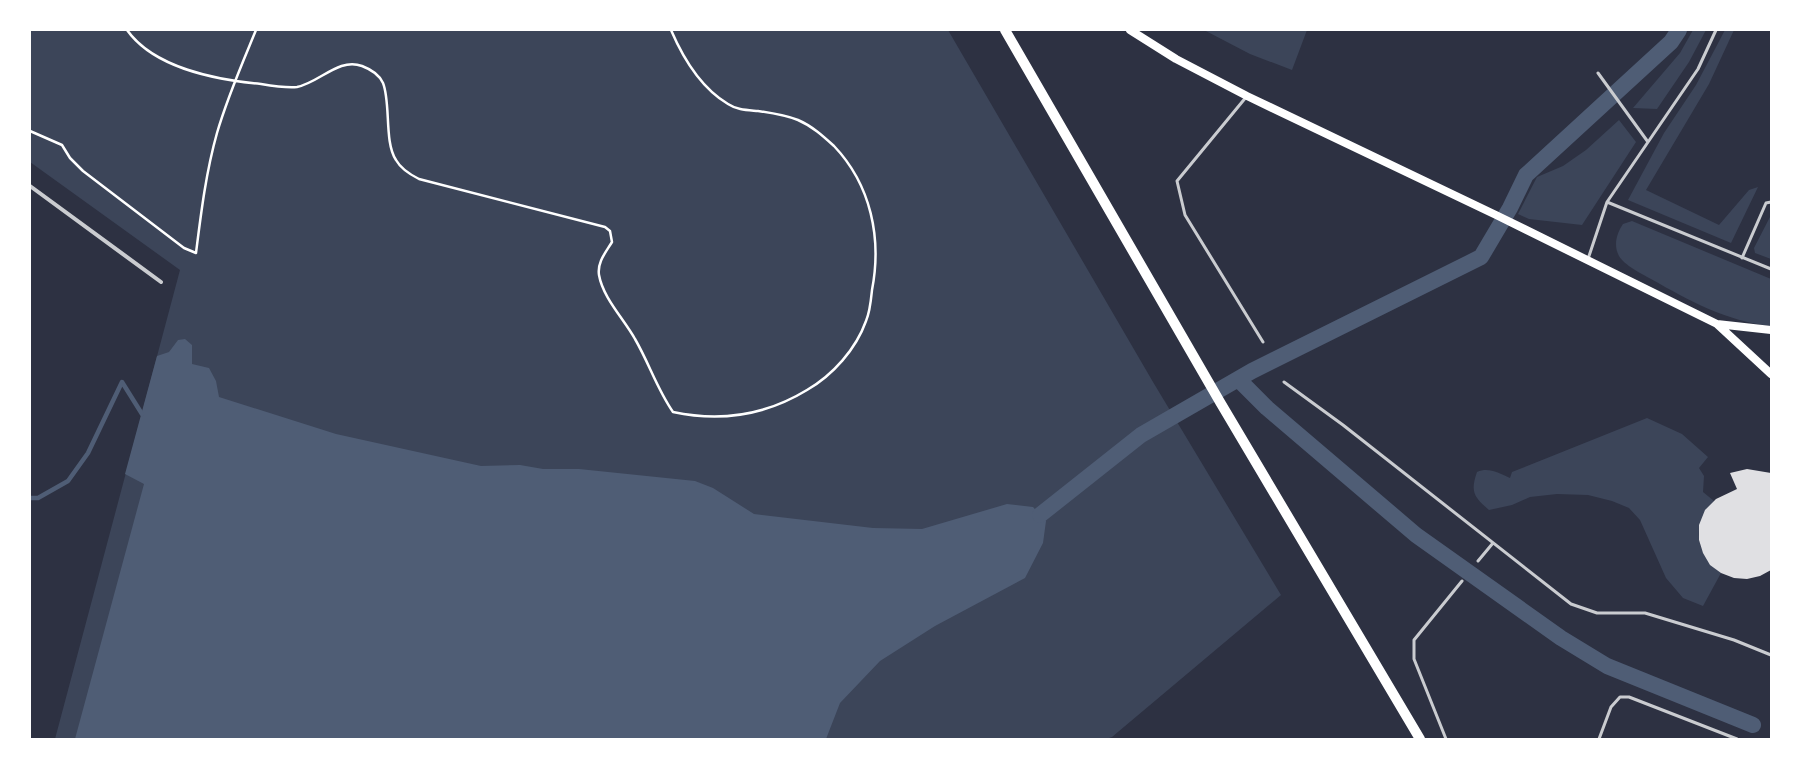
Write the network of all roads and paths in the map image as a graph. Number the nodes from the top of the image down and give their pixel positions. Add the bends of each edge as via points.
1 (127, 30) edge
2 (256, 30) edge
3 (671, 30) edge
4 (1005, 30) edge
5 (1130, 30) edge
6 (1716, 30) edge
7 (1598, 73) dead end
8 (235, 82) junction
9 (1247, 96) junction
10 (30, 131) edge
11 (1648, 142) junction
12 (30, 186) edge
13 (1607, 202) junction
14 (1771, 202) edge
15 (1742, 258) junction
16 (1588, 260) junction
17 (1771, 269) edge
18 (161, 282) dead end
19 (1717, 324) junction
20 (1771, 330) edge
21 (1263, 342) dead end
22 (1771, 374) edge
23 (1284, 382) dead end
24 (1493, 543) junction
25 (1478, 561) dead end
26 (1462, 581) dead end
27 (1771, 655) edge
28 (1420, 739) edge
29 (1446, 739) edge
30 (1599, 739) edge
31 (1737, 739) edge

1 - 8 path via 149,52 171,63
2 - 8 path
3 - 8 path via 695,73 726,104 736,109 780,114 816,130 853,169 862,184 872,215 876,247 874,283 866,321 849,351 828,377 813,387 783,403 745,414 692,416 673,412 664,399 636,339 602,287 600,263 612,242 610,231 605,227 419,179 407,172 396,160 391,146 383,82 374,72 360,65 349,64 298,86
4 - 28 main road via 1210,385
5 - 9 main road via 1176,59
6 - 11 lane via 1698,69
7 - 11 lane
8 - 10 path via 217,132 205,187 196,253 184,248 83,170 70,158 62,145
9 - 16 main road
9 - 21 lane via 1177,181 1185,215
11 - 13 lane
12 - 18 street
13 - 15 lane
13 - 16 lane
14 - 15 lane via 1766,203
15 - 17 lane
16 - 19 main road
19 - 20 main road
19 - 22 main road
23 - 24 lane
24 - 25 lane
24 - 27 lane via 1571,604 1597,613 1645,612 1734,640
26 - 29 lane via 1414,640 1414,659
30 - 31 lane via 1611,707 1620,697 1630,697

